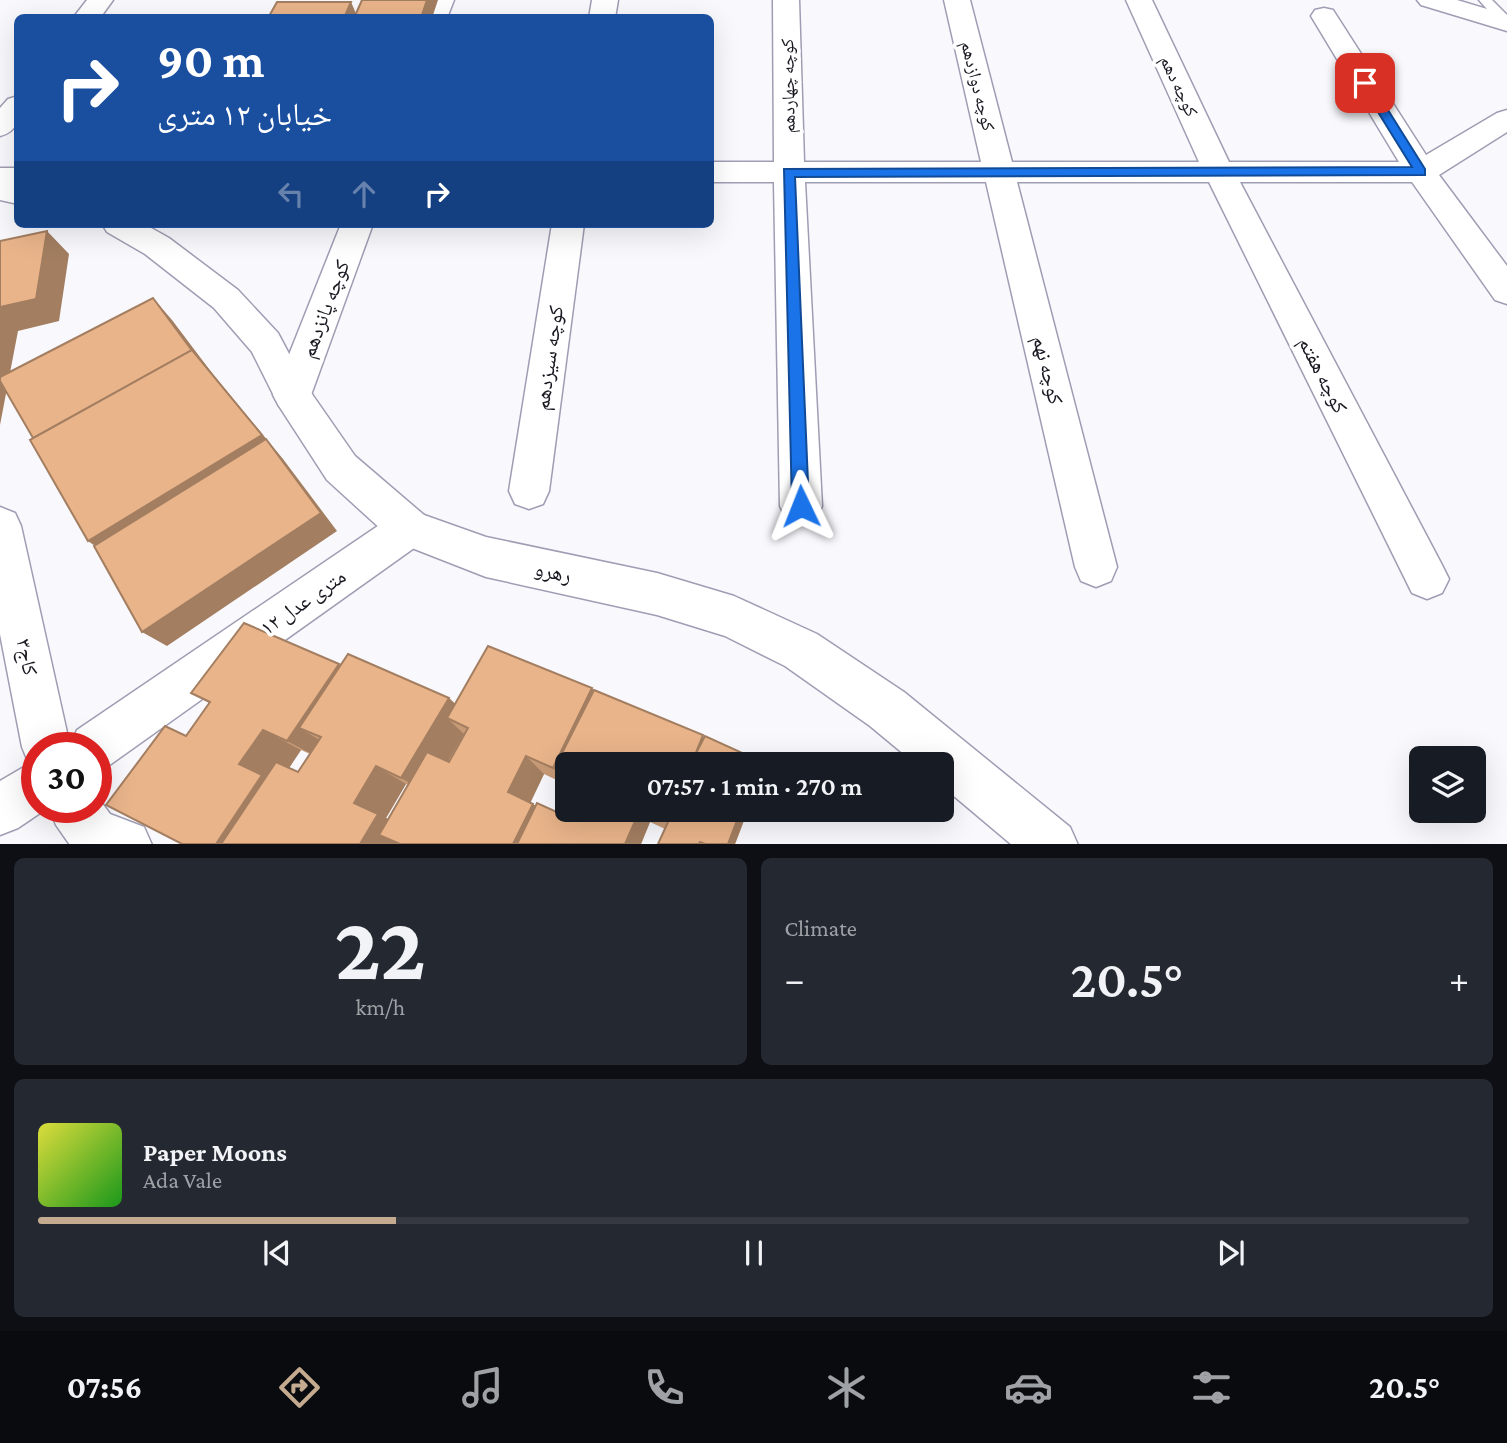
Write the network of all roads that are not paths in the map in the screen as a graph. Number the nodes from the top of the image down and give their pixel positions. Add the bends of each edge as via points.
1 (100, 0) edge
2 (786, 0) edge
3 (957, 0) edge
4 (1139, 0) edge
5 (1430, 0) edge
6 (1485, 0) edge
7 (89, 14) edge
8 (1324, 16) dead end
9 (1507, 23) edge
10 (14, 110) edge
11 (1507, 119) edge
12 (0, 127) edge
13 (714, 172) edge
14 (789, 172) junction
15 (999, 172) junction
16 (1219, 172) junction
17 (1421, 172) junction
18 (125, 228) edge
19 (355, 228) edge
20 (567, 228) edge
21 (1507, 291) edge
22 (292, 395) junction
23 (529, 491) dead end
24 (801, 506) dead end
25 (0, 526) edge
26 (409, 528) junction
27 (1097, 567) dead end
28 (1427, 579) dead end
29 (43, 732) edge
30 (112, 734) edge
31 (21, 796) edge
32 (0, 810) edge
33 (85, 823) edge
34 (123, 844) edge
35 (1051, 844) edge

1 - 7 street
2 - 14 street, کوچه چهاردهم
3 - 15 street, کوچه دوازدهم
4 - 16 street, کوچه دهم
5 - 9 street
6 - 9 lane
8 - 17 street
10 - 12 street
11 - 17 street
13 - 14 street
14 - 15 street
14 - 24 street, کوچه چهاردهم
15 - 16 street
15 - 27 street, کوچه نهم
16 - 17 street
16 - 28 street, کوچه هفتم
17 - 21 street
18 - 22 street, رهرو via 157,246 226,299 265,343
19 - 22 street, کوچه پانزدهم
20 - 23 street, کوچه سیزدهم
22 - 26 street, رهرو via 341,468
25 - 29 street, کاج۳
26 - 30 street, ۱۲ متری عدل
26 - 35 street, رهرو via 486,557 657,594 734,617 801,650 887,709
31 - 32 street
33 - 34 street via 93,834

